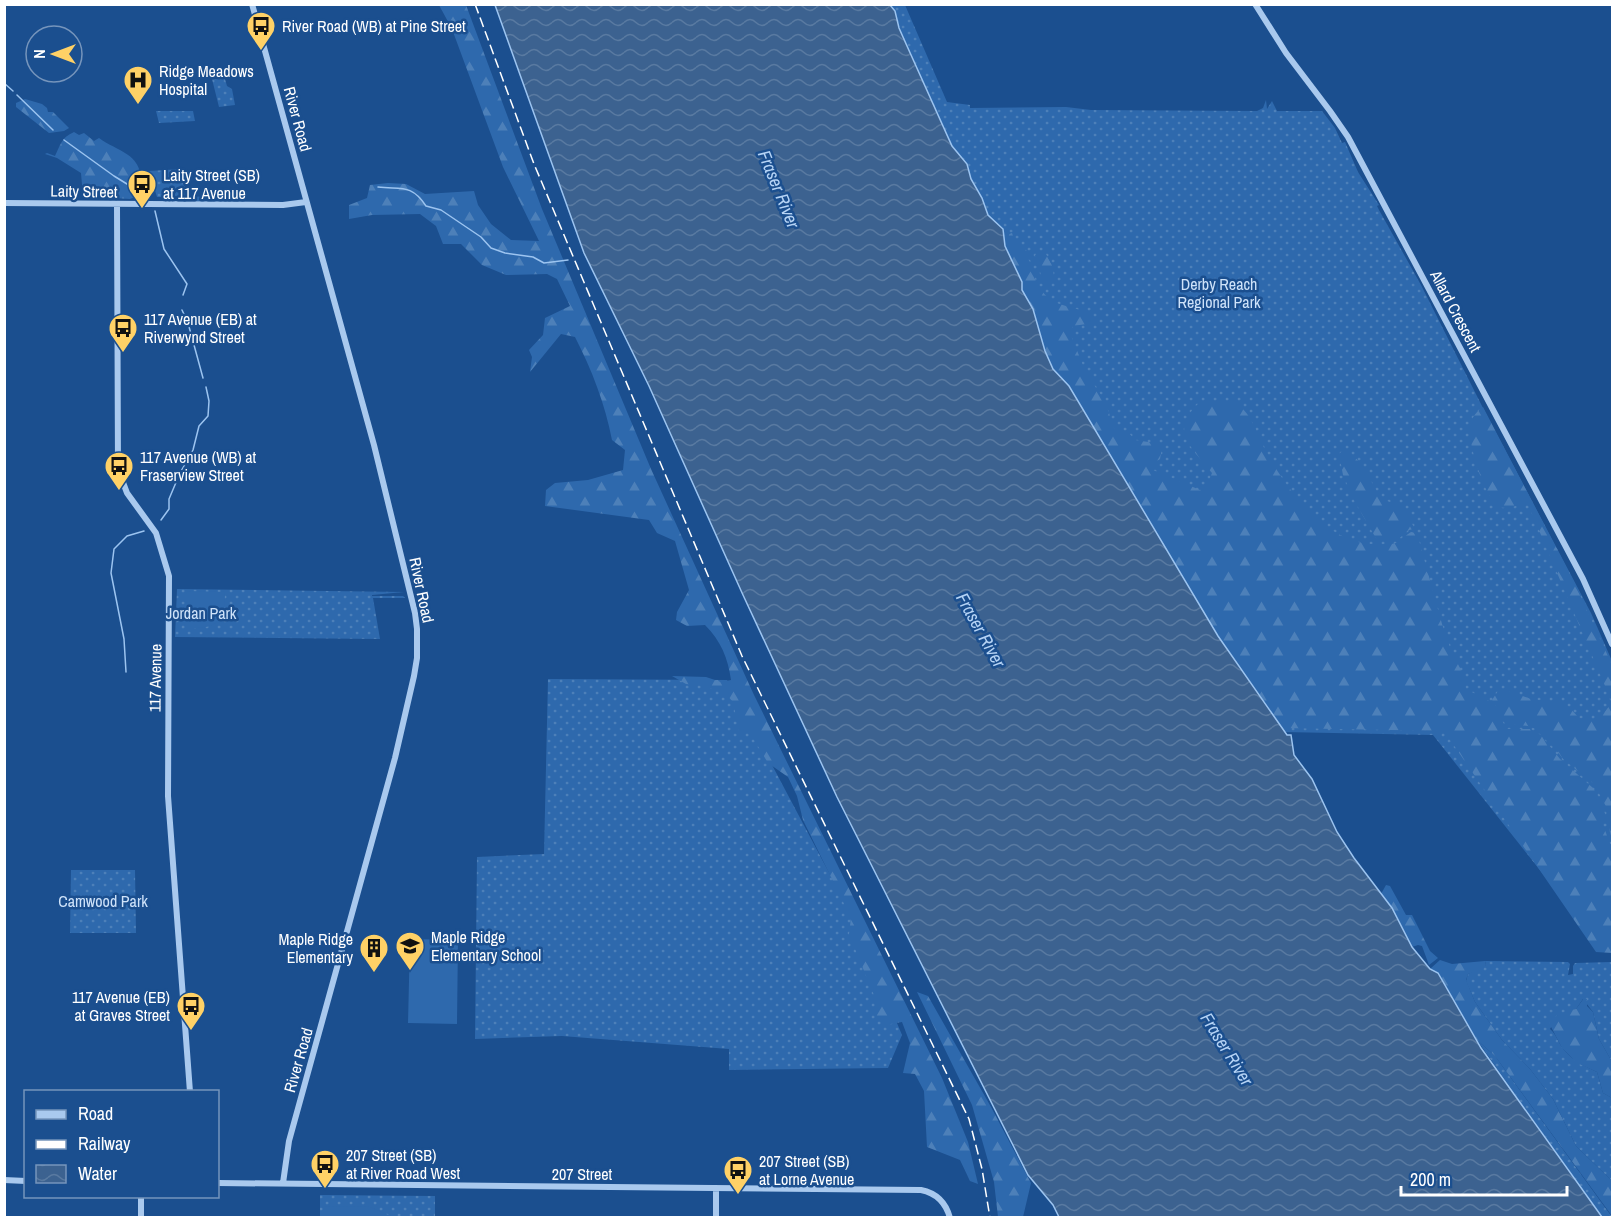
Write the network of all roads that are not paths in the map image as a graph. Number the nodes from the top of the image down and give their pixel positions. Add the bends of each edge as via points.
1 (252, 4) edge
2 (1255, 4) edge
3 (306, 202) junction
4 (4, 203) edge
5 (117, 204) junction
6 (1612, 644) edge
7 (190, 1090) edge
8 (4, 1180) edge
9 (24, 1180) edge
10 (219, 1183) edge
11 (283, 1183) junction
12 (716, 1188) junction
13 (141, 1198) edge
14 (141, 1218) edge
15 (716, 1218) edge
16 (950, 1218) edge

1 - 3 street, River Road
2 - 6 street, Allard Crescent via 1348,137 1577,568
3 - 5 street, Laity Street
3 - 11 street, River Road via 374,445 415,613 418,643 395,758 289,1141
4 - 5 street, Laity Street
5 - 7 street, 117 Avenue via 118,469 127,493 156,533 169,576 168,795
8 - 9 street
10 - 11 street, 207 Street
11 - 12 street, 207 Street
12 - 15 street
12 - 16 street, 207 Street via 921,1190 943,1202
13 - 14 street

